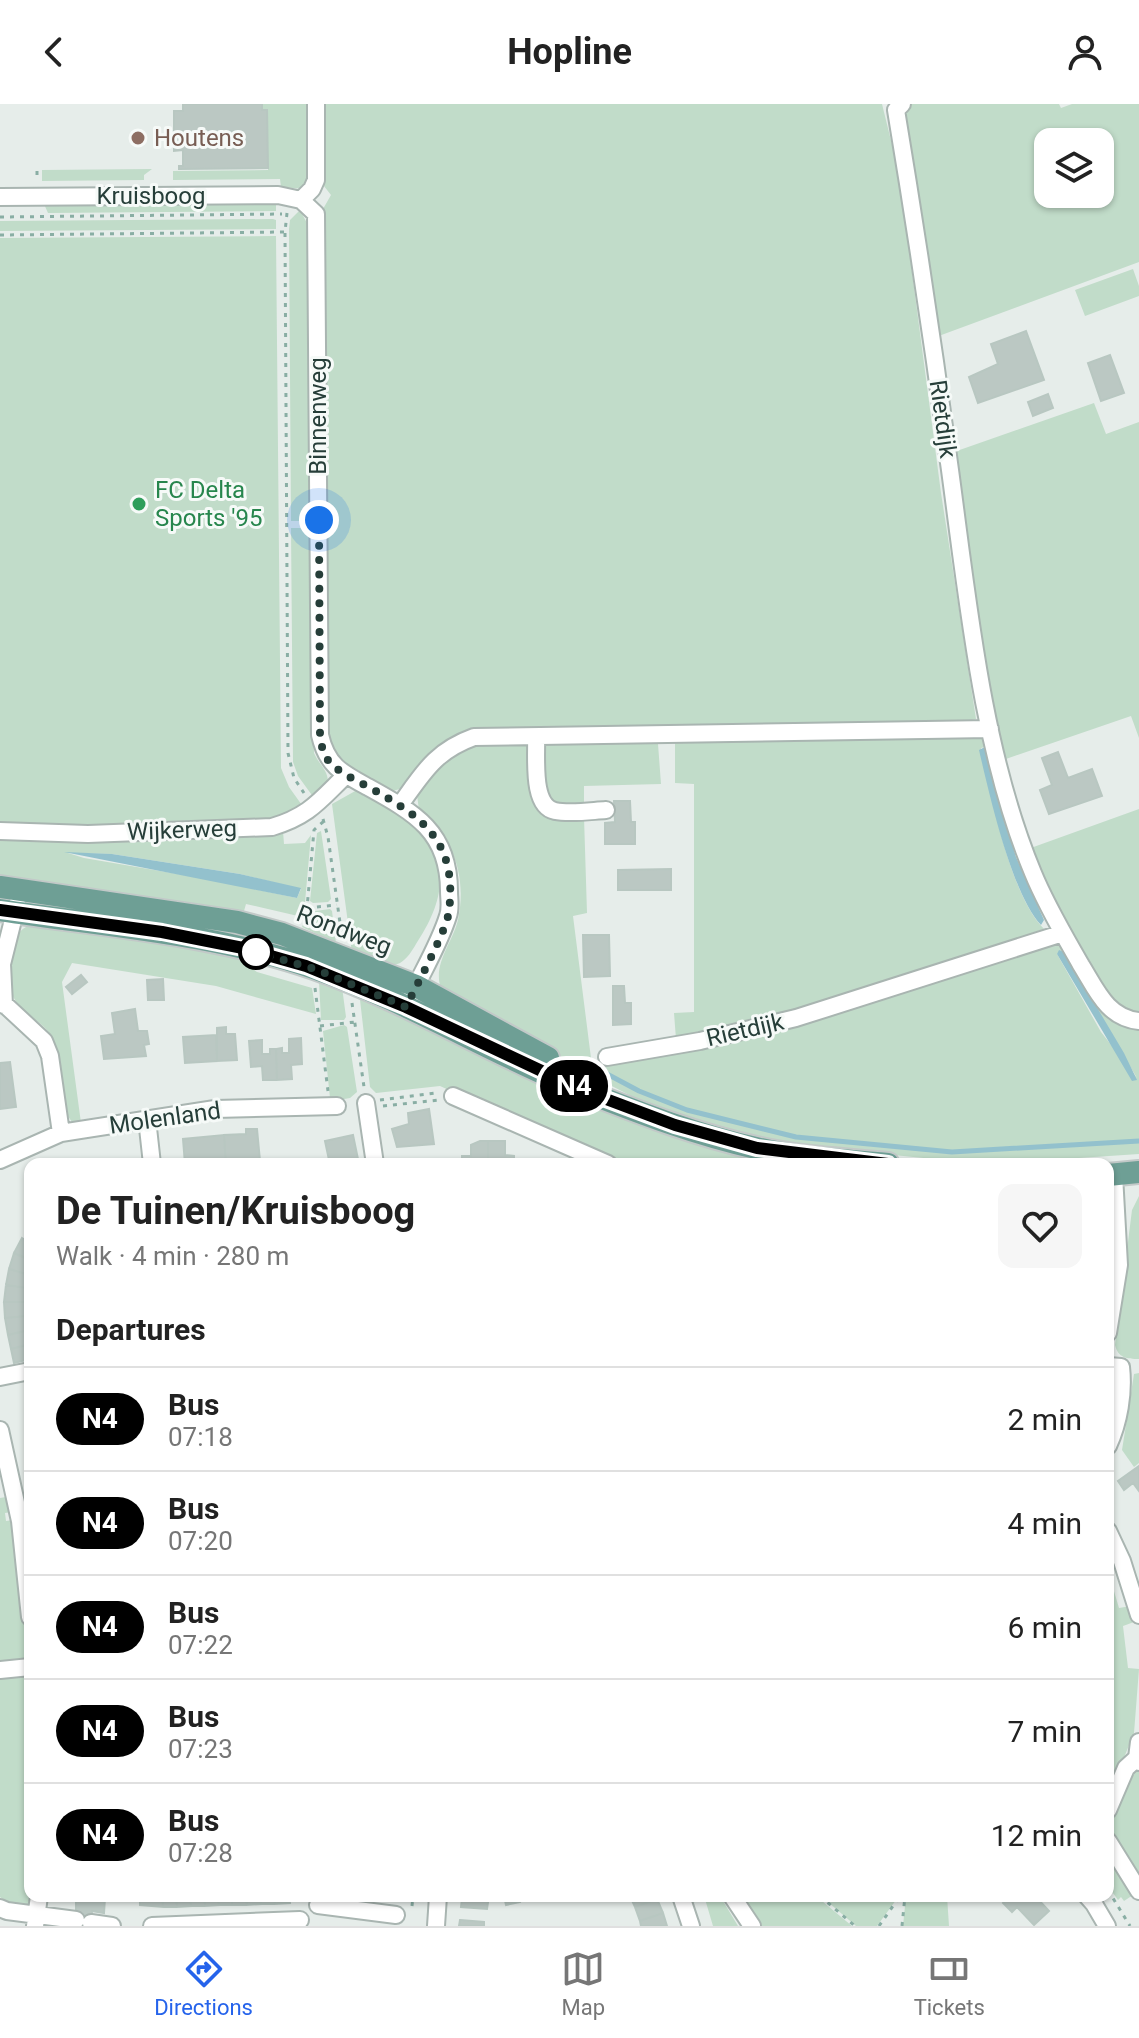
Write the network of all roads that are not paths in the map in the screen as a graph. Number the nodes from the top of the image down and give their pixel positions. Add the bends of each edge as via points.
1 (316, 104) edge
2 (899, 107) edge
3 (0, 197) edge
4 (301, 200) junction
5 (990, 729) junction
6 (536, 737) junction
7 (346, 775) junction
8 (400, 805) junction
9 (606, 810) dead end
10 (0, 831) edge
11 (10, 889) edge
12 (8, 911) edge
13 (1063, 933) junction
14 (416, 986) junction
15 (2, 1003) edge
16 (406, 1007) junction
17 (1139, 1021) edge
18 (607, 1057) dead end
19 (453, 1096) road end
20 (366, 1103) road end
21 (333, 1107) road end
22 (639, 1110) junction
23 (147, 1119) junction
24 (61, 1133) junction
25 (151, 1158) edge
26 (374, 1158) edge
27 (594, 1158) edge
28 (839, 1158) edge
29 (0, 1160) edge
30 (1139, 1172) edge
31 (1114, 1175) edge
32 (1114, 1209) edge
33 (1114, 1296) edge
34 (1114, 1366) edge
35 (24, 1372) edge
36 (0, 1377) edge
37 (1114, 1425) edge
38 (0, 1430) edge
39 (24, 1516) edge
40 (1114, 1544) edge
41 (1139, 1615) edge
42 (24, 1668) edge
43 (0, 1670) edge
44 (1138, 1754) edge
45 (1114, 1796) edge
46 (1114, 1851) edge
47 (1139, 1891) edge
48 (318, 1902) edge
49 (324, 1902) edge
50 (438, 1902) edge
51 (683, 1902) edge
52 (736, 1902) edge
53 (1091, 1902) edge
54 (0, 1908) edge
55 (396, 1915) dead end
56 (36, 1920) edge
57 (300, 1923) edge
58 (112, 1926) edge
59 (152, 1926) edge
60 (436, 1926) edge
61 (691, 1926) edge
62 (752, 1926) edge
63 (1107, 1926) edge

1 - 4 street via 316,180
2 - 5 street, Rietdijk
3 - 4 street, Kruisboog via 278,195
4 - 7 street, Binnenweg via 316,214 320,735 324,753
5 - 6 street
5 - 13 street, Rietdijk via 1021,842
6 - 8 street via 474,737 455,744 437,756
6 - 9 street via 544,806 555,811
7 - 8 street, Binnenweg
7 - 10 street, Wijkerweg via 296,820 272,827 88,834
8 - 14 street, Binnenweg via 424,823 449,867 449,913
11 - 12 street
11 - 14 main road, Rondweg via 237,922
12 - 15 street
12 - 16 main road, Rondweg via 243,948 315,969
13 - 17 street, Rietdijk via 1106,1005
13 - 18 street, Rietdijk via 796,1018
14 - 16 street, Binnenweg
14 - 22 main road, Rondweg
15 - 24 street via 44,1041
16 - 22 main road, Rondweg via 582,1090
19 - 27 street
20 - 26 street
21 - 23 street, Molenland via 215,1109
22 - 28 main road, Rondweg via 757,1148
23 - 24 street, Molenland
23 - 25 street
24 - 29 street, Molenland
30 - 31 main road
32 - 33 street via 1119,1265
34 - 37 street via 1119,1407
35 - 36 street
38 - 39 street
40 - 41 street
42 - 43 street
44 - 45 street
46 - 47 street
48 - 57 street
49 - 55 street
50 - 60 street
51 - 61 street
52 - 62 street
53 - 63 street
54 - 56 street
56 - 58 street
57 - 59 street

